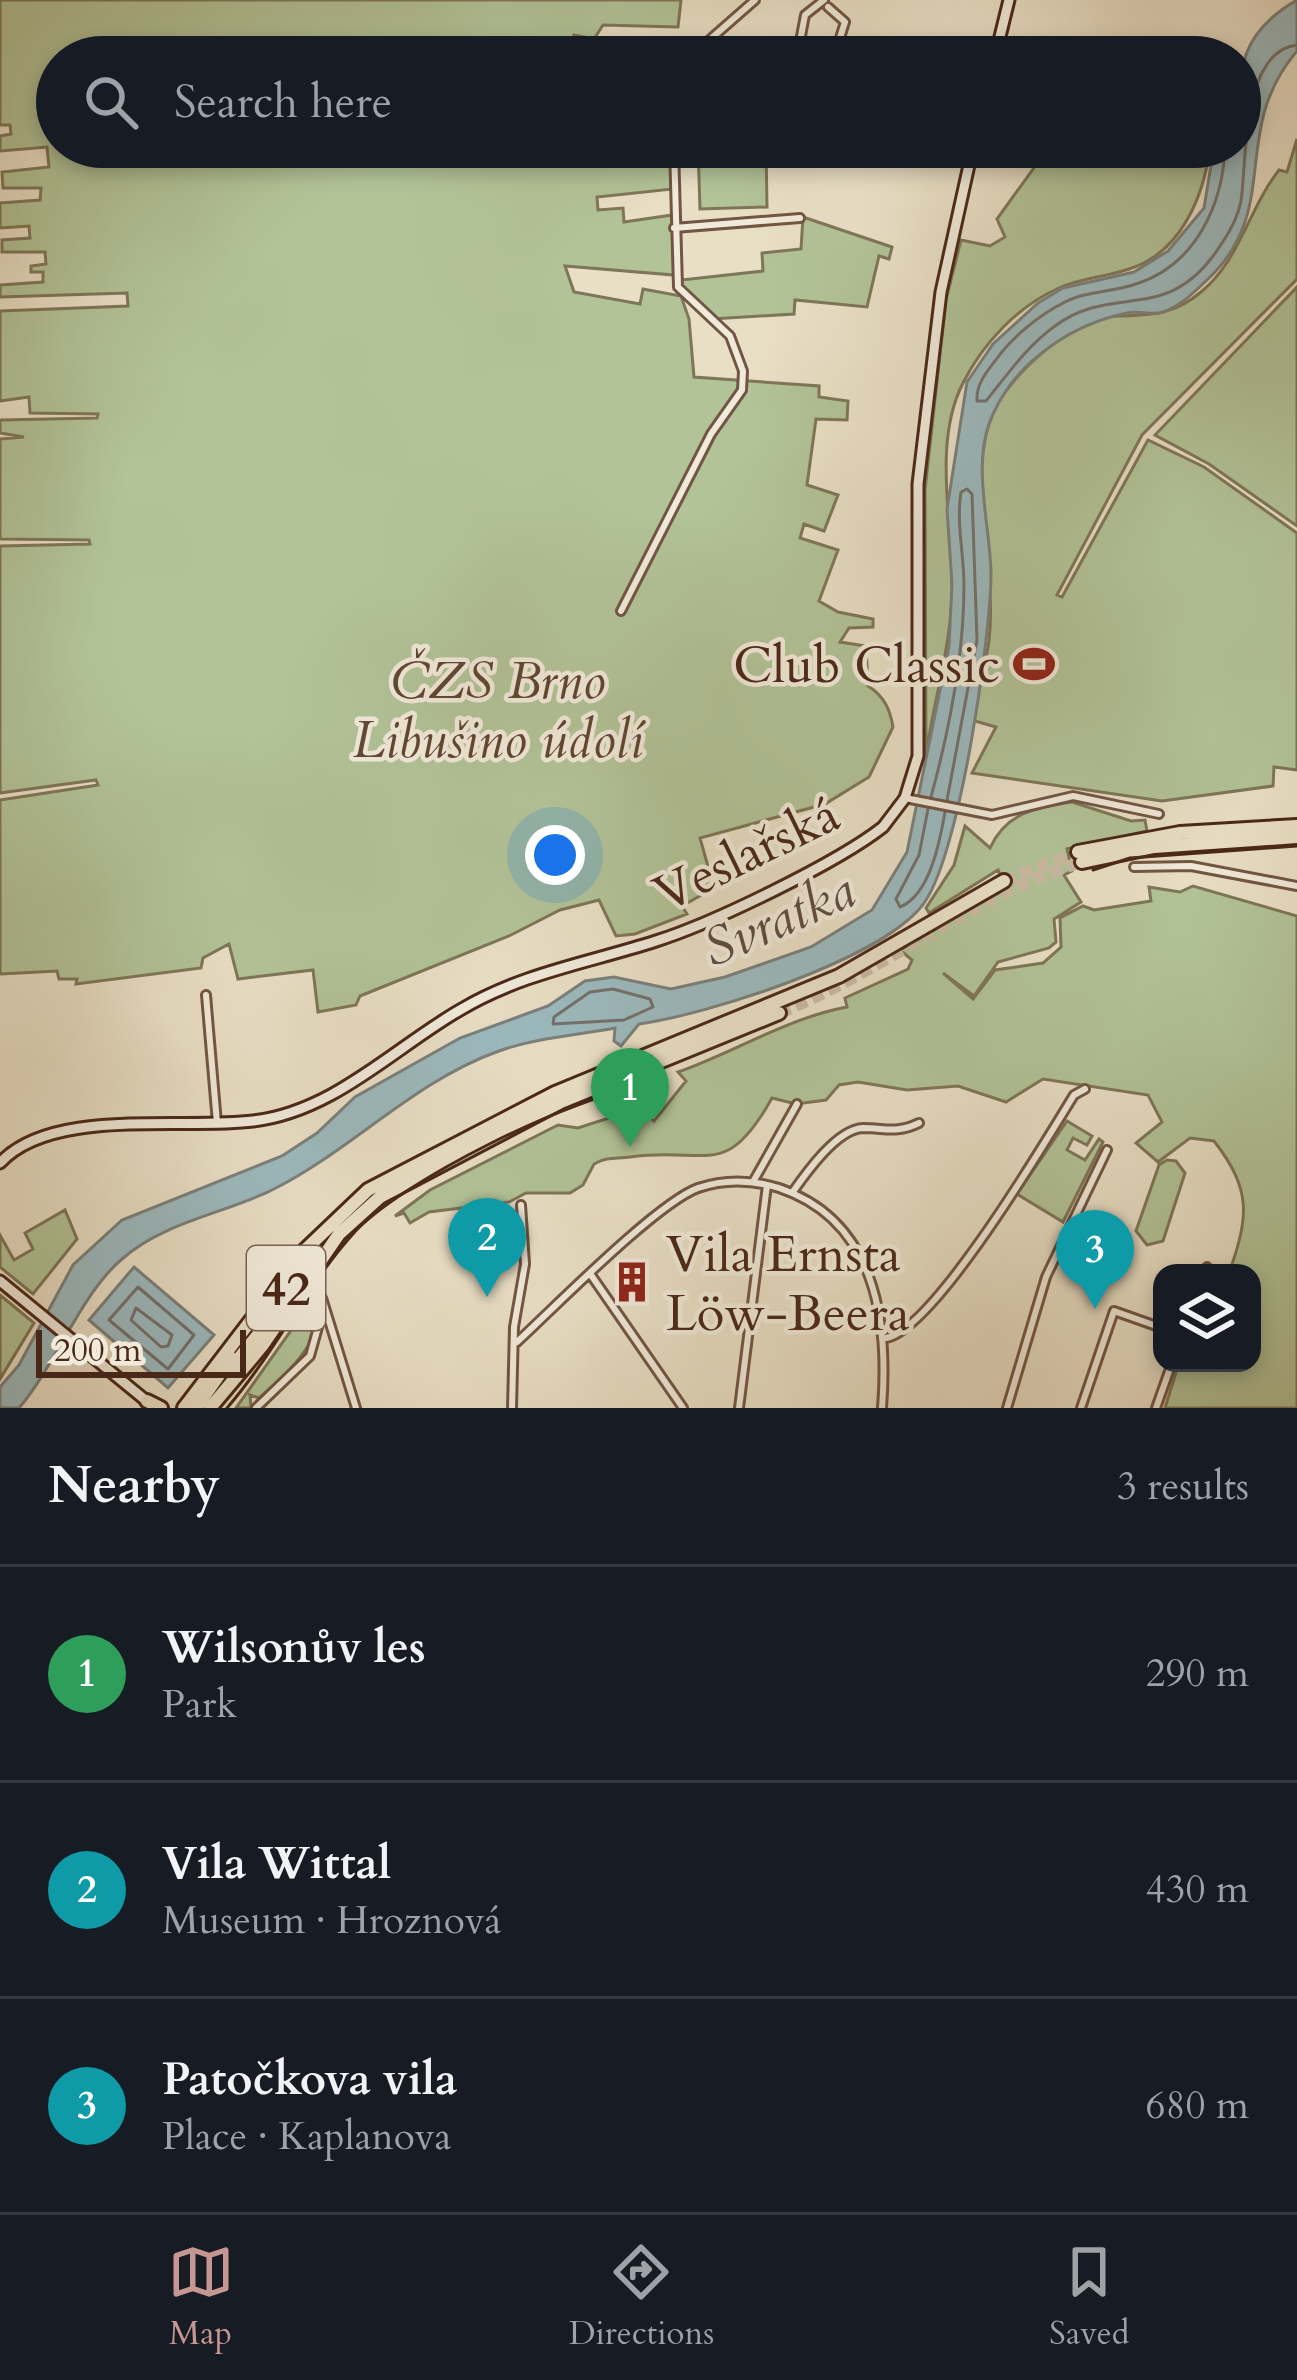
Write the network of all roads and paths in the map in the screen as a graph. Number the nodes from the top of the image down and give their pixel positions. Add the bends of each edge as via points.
1 (755, 0) edge
2 (1009, 0) edge
3 (826, 4) edge
4 (714, 36) edge
5 (802, 36) edge
6 (840, 36) edge
7 (1000, 36) edge
8 (674, 168) edge
9 (968, 168) edge
10 (800, 218) dead end
11 (674, 228) junction
12 (622, 611) dead end
13 (910, 799) junction
14 (1159, 814) dead end
15 (1297, 826) edge
16 (1297, 837) edge
17 (1134, 867) dead end
18 (1004, 881) tunnel mouth
19 (1297, 886) edge
20 (206, 994) dead end
21 (778, 1012) tunnel mouth
22 (1085, 1089) dead end
23 (797, 1104) dead end
24 (217, 1123) junction
25 (919, 1124) dead end
26 (1107, 1150) dead end
27 (0, 1162) edge
28 (753, 1181) junction
29 (767, 1184) junction
30 (792, 1192) junction
31 (358, 1197) junction
32 (520, 1204) dead end
33 (327, 1250) junction
34 (591, 1276) junction
35 (0, 1281) edge
36 (1153, 1325) edge
37 (886, 1338) junction
38 (517, 1342) junction
39 (1169, 1372) edge
40 (217, 1381) junction
41 (150, 1403) edge
42 (184, 1408) edge
43 (196, 1408) edge
44 (211, 1408) edge
45 (256, 1408) edge
46 (356, 1408) edge
47 (512, 1408) edge
48 (683, 1408) edge
49 (740, 1408) edge
50 (882, 1408) edge
51 (1007, 1408) edge
52 (1081, 1408) edge
53 (1156, 1408) edge

1 - 4 street
2 - 7 street
3 - 5 street via 806,15
3 - 6 street via 844,22
8 - 11 street
9 - 13 street, Veslařská via 941,292 918,484 921,735
10 - 11 street
11 - 12 street via 679,287 730,336 742,390 711,434
13 - 14 street via 1000,814 1073,796
13 - 24 street, Veslařská via 867,839 697,926 522,977 334,1093 256,1121
15 - 16 highway via 1180,833 1080,857
17 - 19 street via 1191,866
18 - 31 highway, 42 via 858,967 554,1093
20 - 24 street
21 - 33 highway, 42 via 599,1084 428,1170 368,1206
22 - 37 street via 942,1292 898,1336
23 - 28 street
24 - 27 street, Veslařská via 55,1130
25 - 30 street via 900,1133 848,1133
26 - 51 street via 1046,1277
28 - 29 street
28 - 34 street via 682,1196
29 - 30 street
29 - 49 street
30 - 37 street via 830,1214 851,1241 877,1295
31 - 40 highway, 42
31 - 42 highway, 42 via 304,1250
32 - 38 street via 525,1264
33 - 40 highway, 42
33 - 44 highway, 42
34 - 38 street
34 - 48 street
35 - 41 street
36 - 52 street via 1114,1311
37 - 50 street
38 - 47 street
39 - 53 street
40 - 43 highway, 42
45 - 46 street via 310,1356 323,1302

